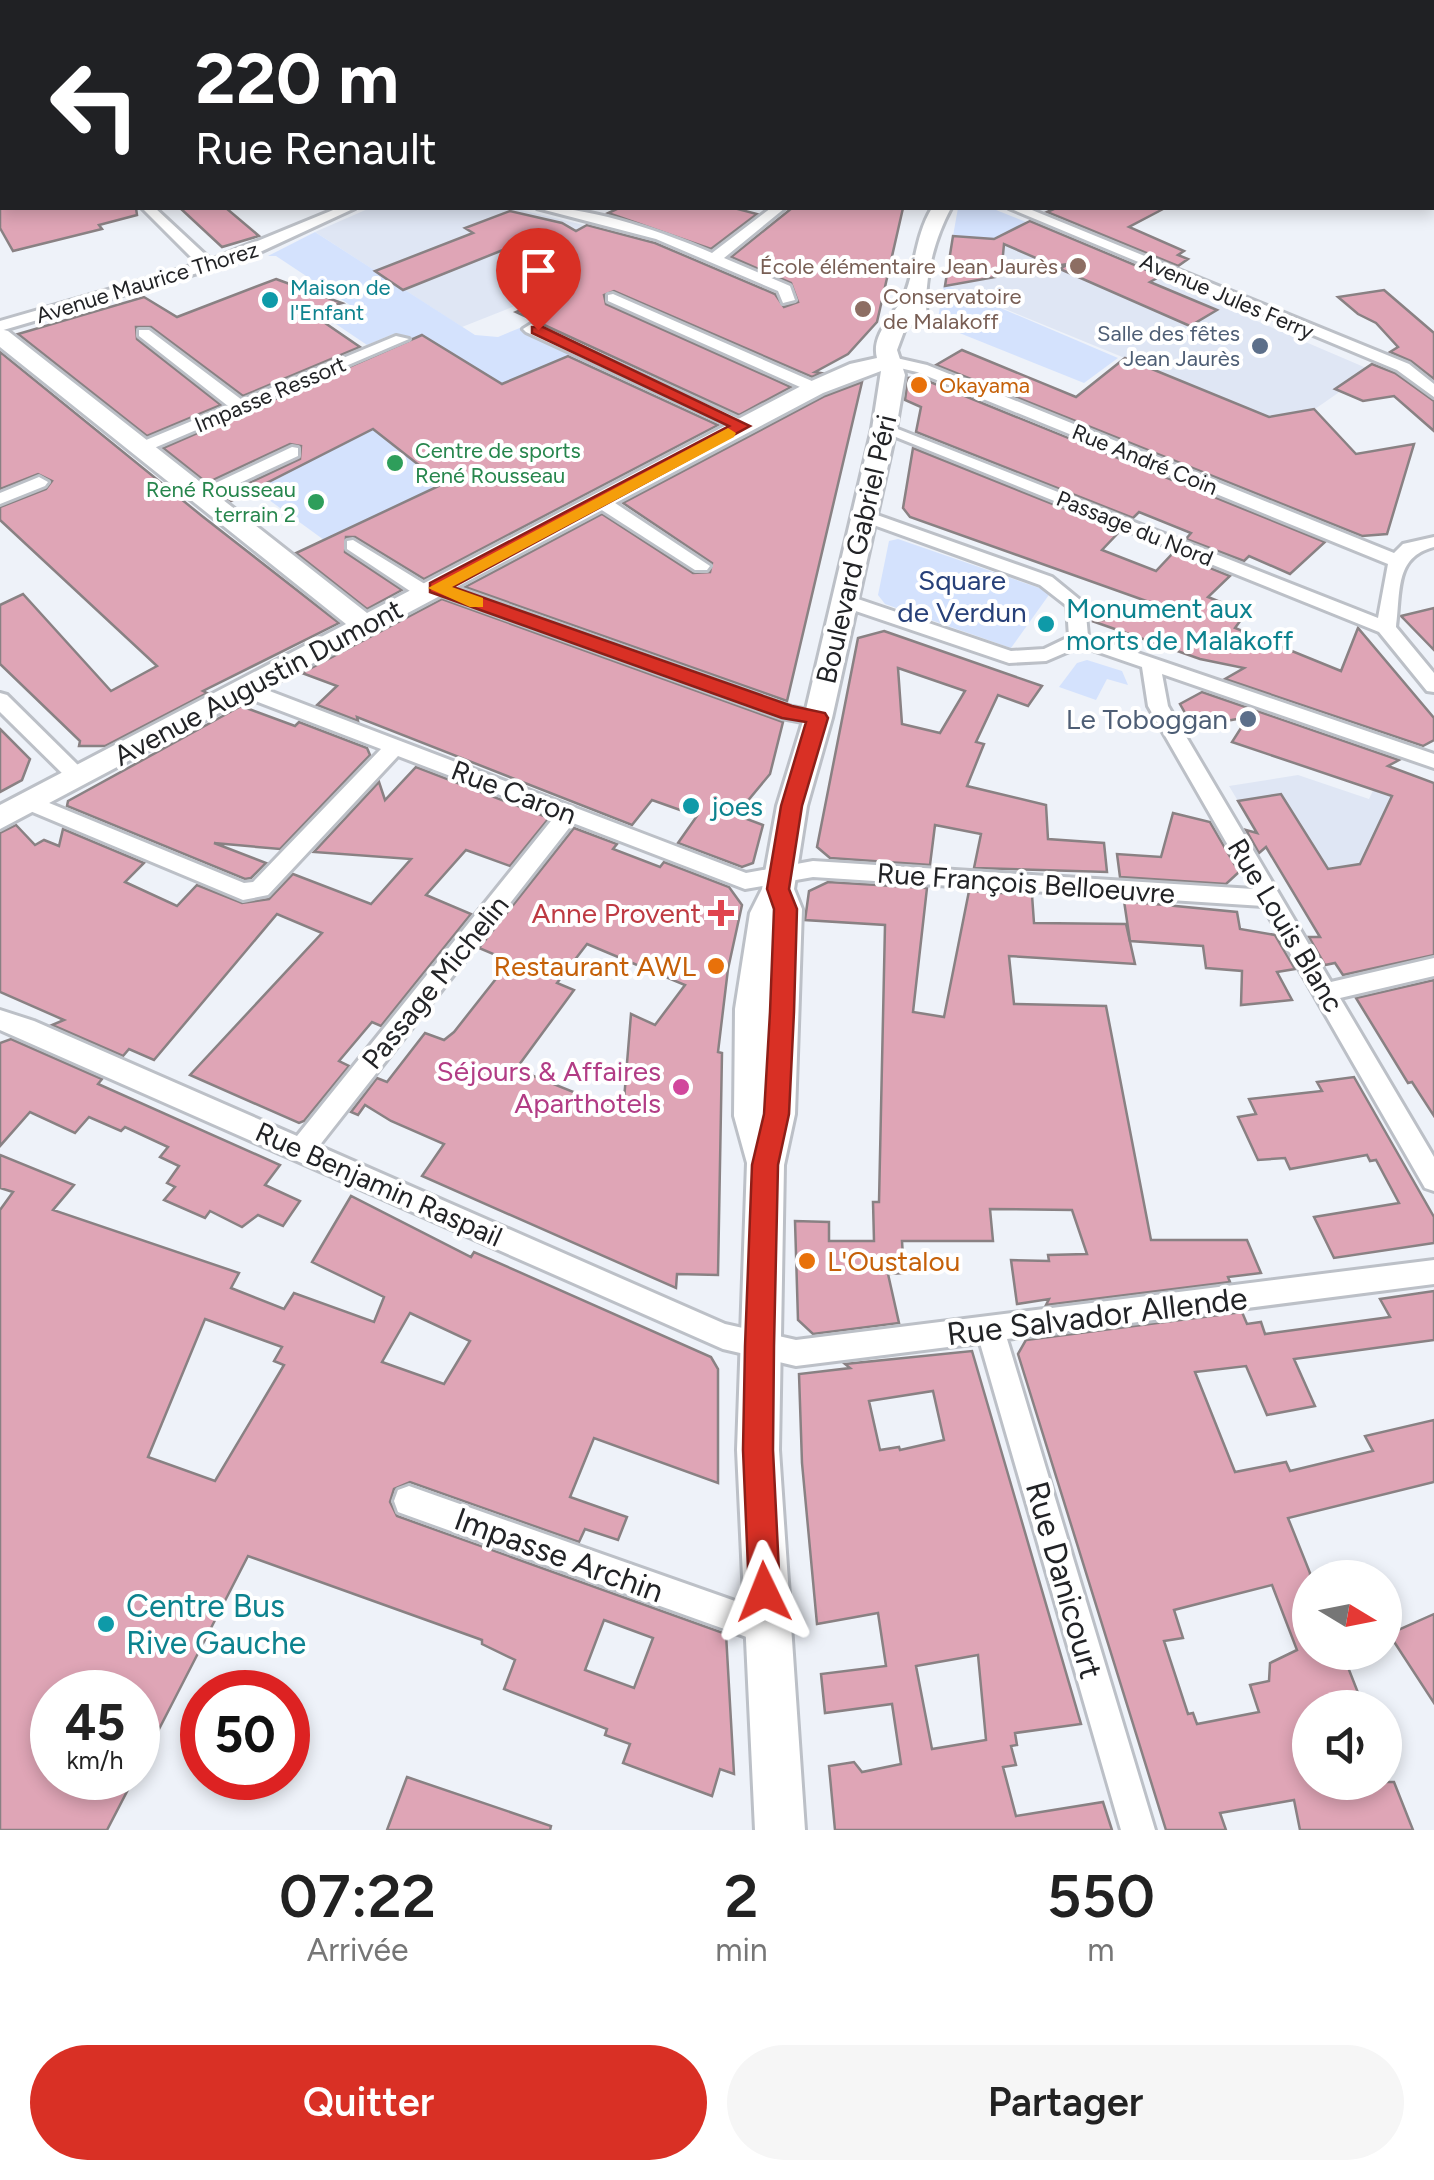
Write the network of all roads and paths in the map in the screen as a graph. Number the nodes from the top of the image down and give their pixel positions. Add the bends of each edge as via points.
1 (150, 210) edge
2 (344, 210) edge
3 (552, 210) edge
4 (776, 210) edge
5 (922, 210) edge
6 (940, 210) edge
7 (1021, 210) edge
8 (928, 230) junction
9 (712, 258) junction
10 (209, 266) junction
11 (612, 298) dead end
12 (788, 300) dead end
13 (0, 326) edge
14 (531, 329) dead end
15 (144, 333) dead end
16 (0, 336) edge
17 (401, 339) dead end
18 (892, 373) junction
19 (815, 388) junction
20 (1434, 392) edge
21 (240, 406) junction
22 (742, 426) junction
23 (881, 438) junction
24 (140, 449) junction
25 (292, 452) dead end
26 (39, 482) dead end
27 (199, 495) junction
28 (0, 499) edge
29 (600, 501) junction
30 (863, 516) junction
31 (1434, 542) edge
32 (354, 545) dead end
33 (1398, 560) junction
34 (701, 566) dead end
35 (432, 590) junction
36 (845, 602) junction
37 (365, 625) junction
38 (1386, 628) junction
39 (1079, 638) junction
40 (1151, 664) junction
41 (1434, 686) edge
42 (250, 687) junction
43 (0, 700) edge
44 (818, 718) junction
45 (395, 747) junction
46 (1434, 760) edge
47 (78, 777) junction
48 (30, 803) junction
49 (569, 814) junction
50 (0, 818) edge
51 (779, 881) junction
52 (1271, 898) junction
53 (1434, 967) edge
54 (1326, 992) junction
55 (0, 1021) edge
56 (300, 1150) junction
57 (1434, 1180) edge
58 (1434, 1272) edge
59 (990, 1330) junction
60 (760, 1346) junction
61 (409, 1501) dead end
62 (766, 1628) junction
63 (780, 1830) edge
64 (1138, 1830) edge

1 - 10 street
2 - 10 street, Avenue Maurice Thorez
3 - 9 street via 661,236
4 - 9 street
5 - 8 main road
6 - 8 main road
7 - 20 street, Avenue Jules Ferry via 1402,367
8 - 18 main road via 909,354
9 - 12 street via 785,289
10 - 13 street, Avenue Maurice Thorez
11 - 19 street
14 - 22 street
15 - 21 street
16 - 24 main road
17 - 21 street, Impasse Ressort
18 - 19 main road, Avenue Augustin Dumont via 858,369
18 - 23 main road, Boulevard Gabriel Péri
18 - 33 street, Rue André Coin via 921,368
19 - 22 main road, Avenue Augustin Dumont
21 - 24 street, Impasse Ressort
22 - 29 main road, Avenue Augustin Dumont
23 - 30 main road, Boulevard Gabriel Péri
23 - 38 street, Passage du Nord
24 - 27 main road
25 - 27 street
26 - 28 street
27 - 37 main road
29 - 34 street
29 - 35 main road, Avenue Augustin Dumont
30 - 36 main road, Boulevard Gabriel Péri
30 - 39 street via 1046,581 1076,604
31 - 33 street via 1409,548
32 - 35 street
33 - 38 street
35 - 37 main road, Avenue Augustin Dumont
35 - 44 street
36 - 39 street via 1010,657 1053,654
36 - 44 main road, Boulevard Gabriel Péri
37 - 42 main road, Avenue Augustin Dumont
38 - 41 street
39 - 40 street
40 - 46 street
40 - 52 street, Rue Louis Blanc via 1158,706
42 - 45 street, Rue Caron
42 - 47 main road, Avenue Augustin Dumont
43 - 47 street
44 - 51 main road, Boulevard Gabriel Péri
45 - 48 street via 260,890 243,892
45 - 49 street, Rue Caron
47 - 48 main road, Avenue Augustin Dumont
48 - 50 main road, Avenue Augustin Dumont
49 - 51 street, Rue Caron via 745,881
49 - 56 street, Passage Michelin
51 - 52 street, Rue François Belloeuvre via 813,869
51 - 60 main road, Boulevard Gabriel Péri via 786,909 782,1012 776,1114 765,1165
52 - 54 street, Rue Louis Blanc
53 - 54 street
54 - 57 street, Rue Louis Blanc
55 - 56 street, Rue Benjamin Raspail
56 - 60 street, Rue Benjamin Raspail via 723,1336
58 - 59 street, Rue Salvador Allende
59 - 60 street, Rue Salvador Allende via 796,1353
59 - 64 street, Rue Danicourt
60 - 62 main road, Boulevard Gabriel Péri
61 - 62 street, Impasse Archin
62 - 63 main road, Boulevard Gabriel Péri

